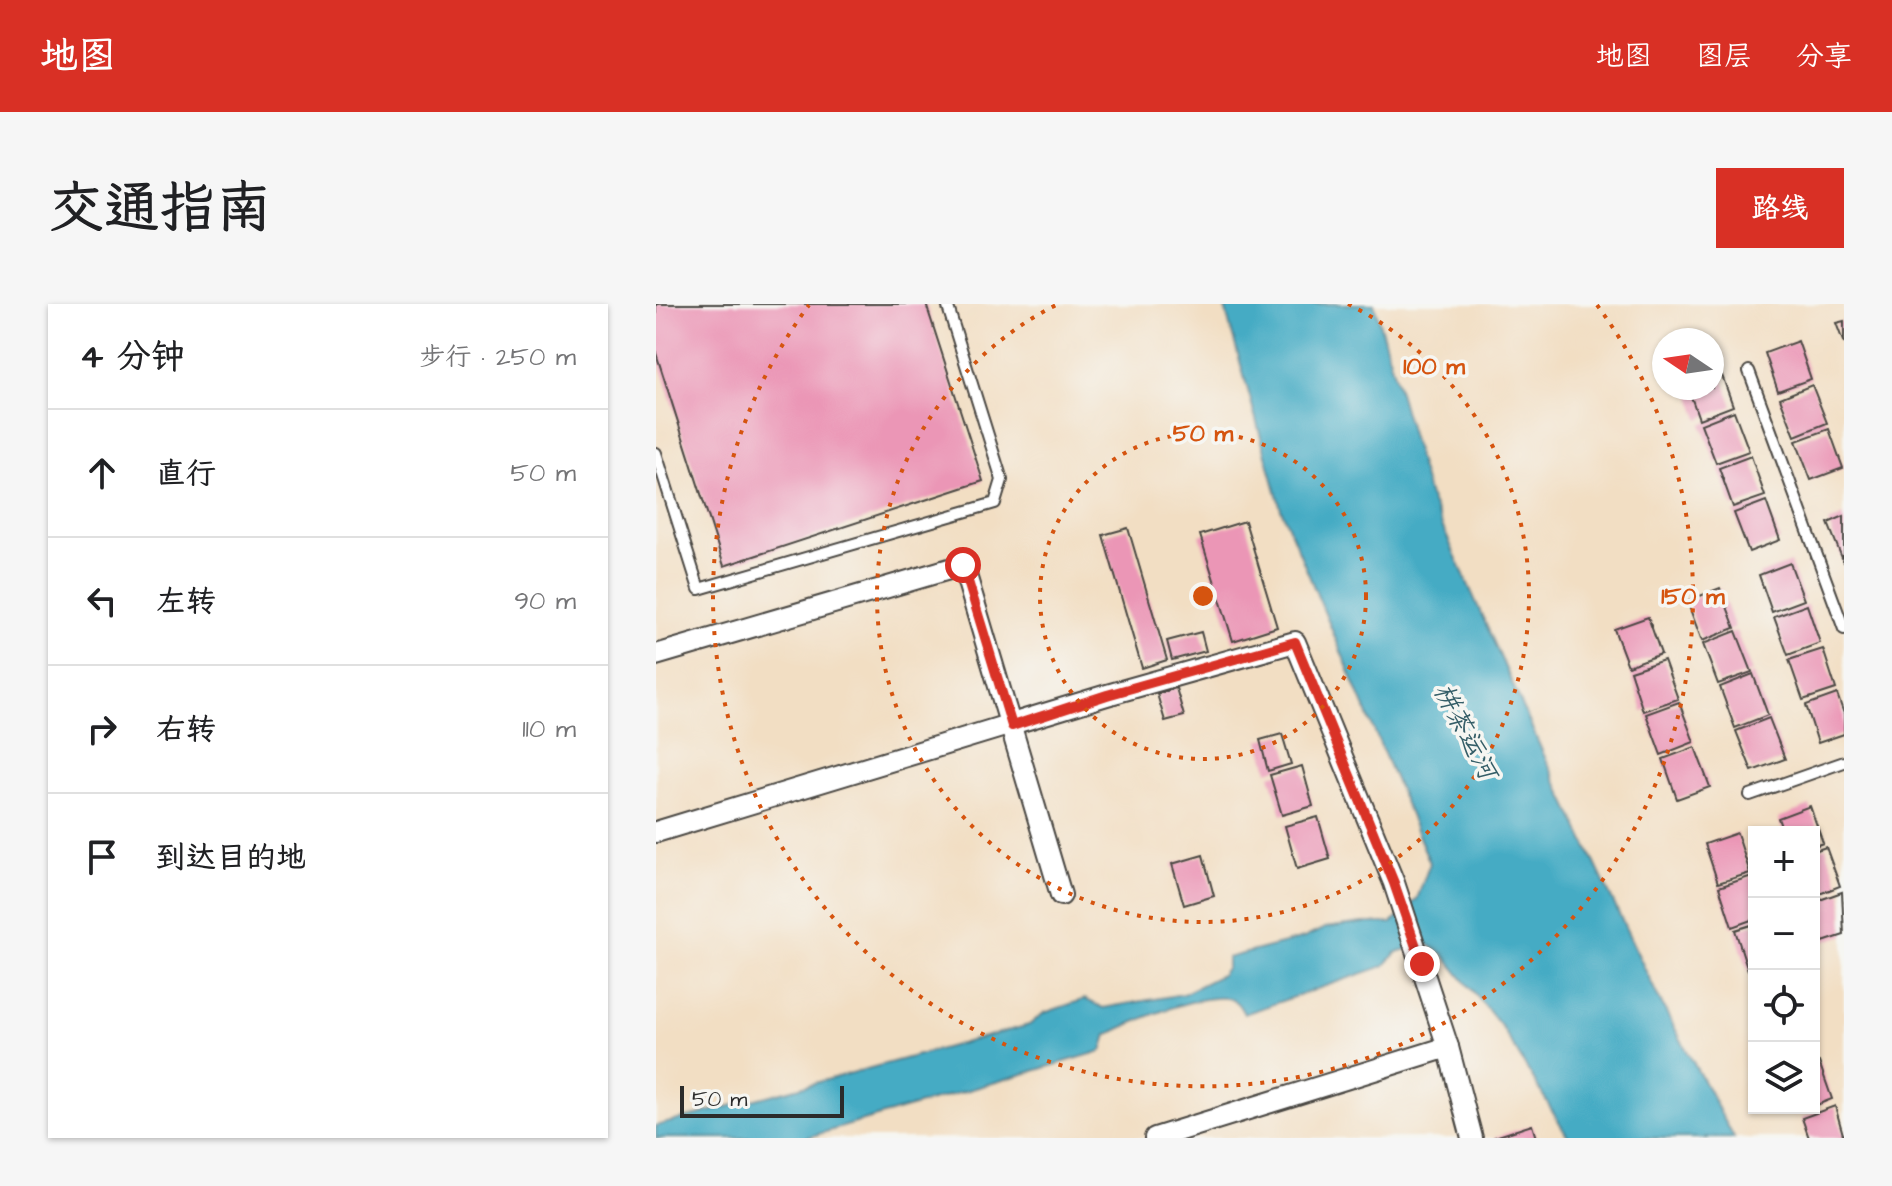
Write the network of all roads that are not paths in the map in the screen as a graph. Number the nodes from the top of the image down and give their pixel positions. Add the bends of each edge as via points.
1 (947, 304) edge
2 (1749, 371) dead end
3 (656, 453) edge
4 (1844, 629) edge
5 (656, 655) edge
6 (1012, 726) junction
7 (1844, 762) edge
8 (1750, 795) dead end
9 (656, 832) edge
10 (1061, 895) dead end
11 (1448, 1047) junction
12 (1155, 1138) edge
13 (1472, 1138) edge

1 - 3 lane via 1002,480 995,503 699,589
2 - 4 lane
5 - 6 street via 963,565
6 - 9 street
6 - 10 street
6 - 11 street via 1295,642 1394,883
7 - 8 lane
11 - 12 street
11 - 13 street

